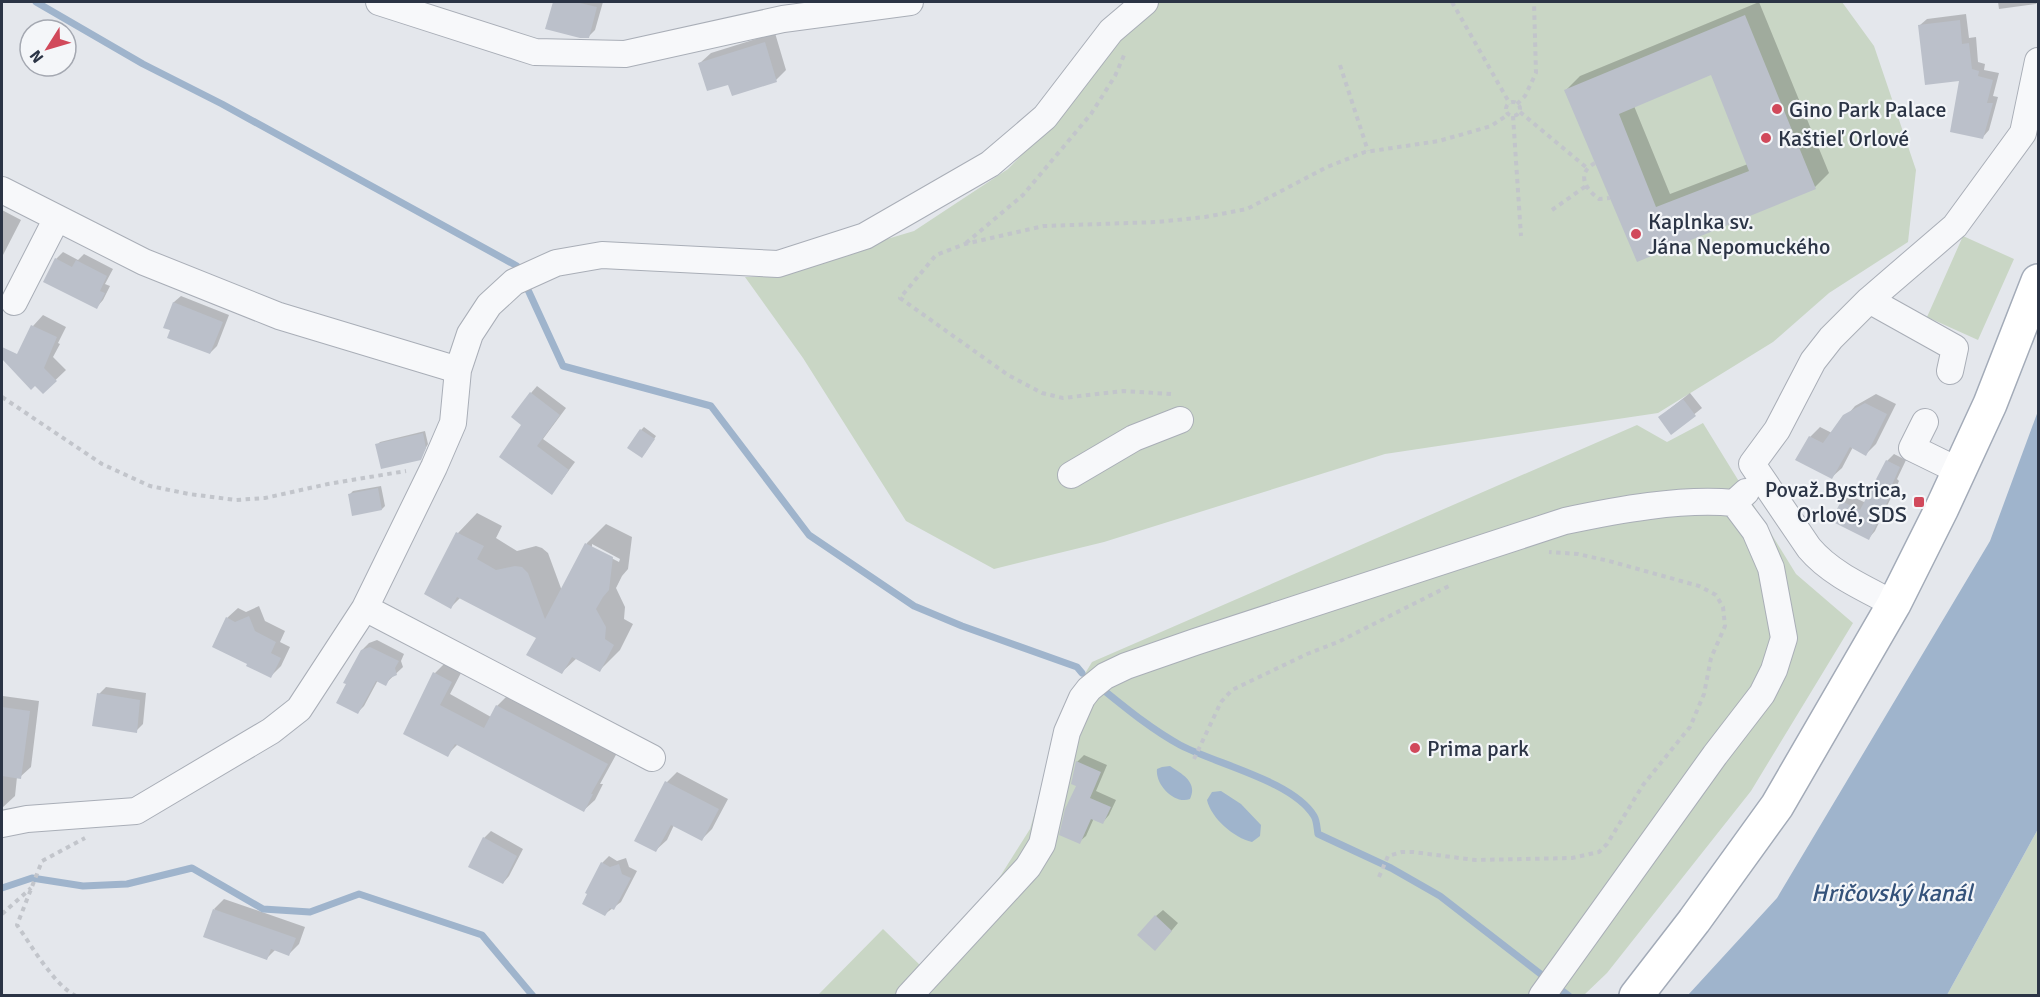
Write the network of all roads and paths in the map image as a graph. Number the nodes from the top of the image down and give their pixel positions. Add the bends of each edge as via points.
1 (379, 2) edge
2 (910, 2) edge
3 (1145, 2) edge
4 (1452, 2) edge
5 (1534, 2) edge
6 (1129, 45) dead end
7 (2038, 62) edge
8 (1340, 65) dead end
9 (1510, 104) junction
10 (1517, 104) junction
11 (1520, 112) junction
12 (1511, 115) junction
13 (2031, 135) edge
14 (1368, 152) junction
15 (1595, 163) dead end
16 (1587, 168) junction
17 (1586, 186) junction
18 (2, 190) edge
19 (1610, 198) dead end
20 (1552, 210) dead end
21 (57, 218) junction
22 (1521, 236) dead end
23 (965, 244) junction
24 (2038, 281) edge
25 (1869, 300) junction
26 (14, 302) dead end
27 (458, 370) junction
28 (1950, 371) dead end
29 (1172, 394) dead end
30 (2, 397) edge
31 (1180, 420) dead end
32 (1925, 422) dead end
33 (434, 467) junction
34 (1959, 471) junction
35 (1071, 475) dead end
36 (1762, 479) junction
37 (1734, 503) junction
38 (1547, 552) dead end
39 (1455, 582) dead end
40 (1894, 604) junction
41 (365, 608) junction
42 (652, 758) dead end
43 (1194, 759) dead end
44 (2, 824) edge
45 (94, 834) dead end
46 (1379, 877) dead end
47 (32, 888) junction
48 (2, 914) edge
49 (72, 995) edge
50 (909, 996) edge
51 (1542, 996) edge
52 (1635, 996) edge

1 - 2 street via 536,52 625,54 783,19
3 - 27 street via 1111,31 1045,117 990,164 865,236 778,264 602,255 556,263 521,278 489,305 470,334
4 - 9 path
5 - 10 path via 1536,73
6 - 23 path via 1091,114 1023,195
7 - 13 street
8 - 14 path
9 - 10 path
9 - 12 path via 1507,108
10 - 11 path
11 - 12 path
11 - 16 path
12 - 14 path via 1491,126 1439,141
12 - 22 path
13 - 25 street via 1955,226
14 - 23 path via 1327,167 1247,209 1157,222 1044,226
15 - 16 path
16 - 17 path via 1583,178
17 - 19 path via 1599,199
17 - 20 path
18 - 21 street
21 - 26 street
21 - 27 street via 144,262 279,316
23 - 29 path via 936,255 900,298 1008,375 1042,393 1063,398 1123,391
24 - 34 main road
25 - 28 street via 1955,348
25 - 36 street via 1812,361 1776,430 1752,464
27 - 33 street via 453,423
30 - 33 path via 102,464 150,486 189,495 236,500 265,498
31 - 35 street via 1134,438
32 - 34 street via 1912,448
33 - 41 street
34 - 40 main road
36 - 37 street
36 - 40 street via 1818,559
37 - 50 street via 1669,505 1565,521 1195,642 1105,676 1089,689 1067,732 1042,844 1028,867
37 - 51 street via 1755,531 1772,568 1784,638 1774,670 1762,694
38 - 46 path via 1609,561 1699,586 1716,595 1723,607 1725,626 1690,727 1643,785 1599,852 1572,858 1474,860 1402,852 1388,856
39 - 43 path via 1338,642 1232,690 1221,702
40 - 52 main road via 1777,806
41 - 42 street
41 - 44 street via 299,709 271,731 136,811
45 - 47 path via 42,861
47 - 48 path
47 - 49 path via 17,925

